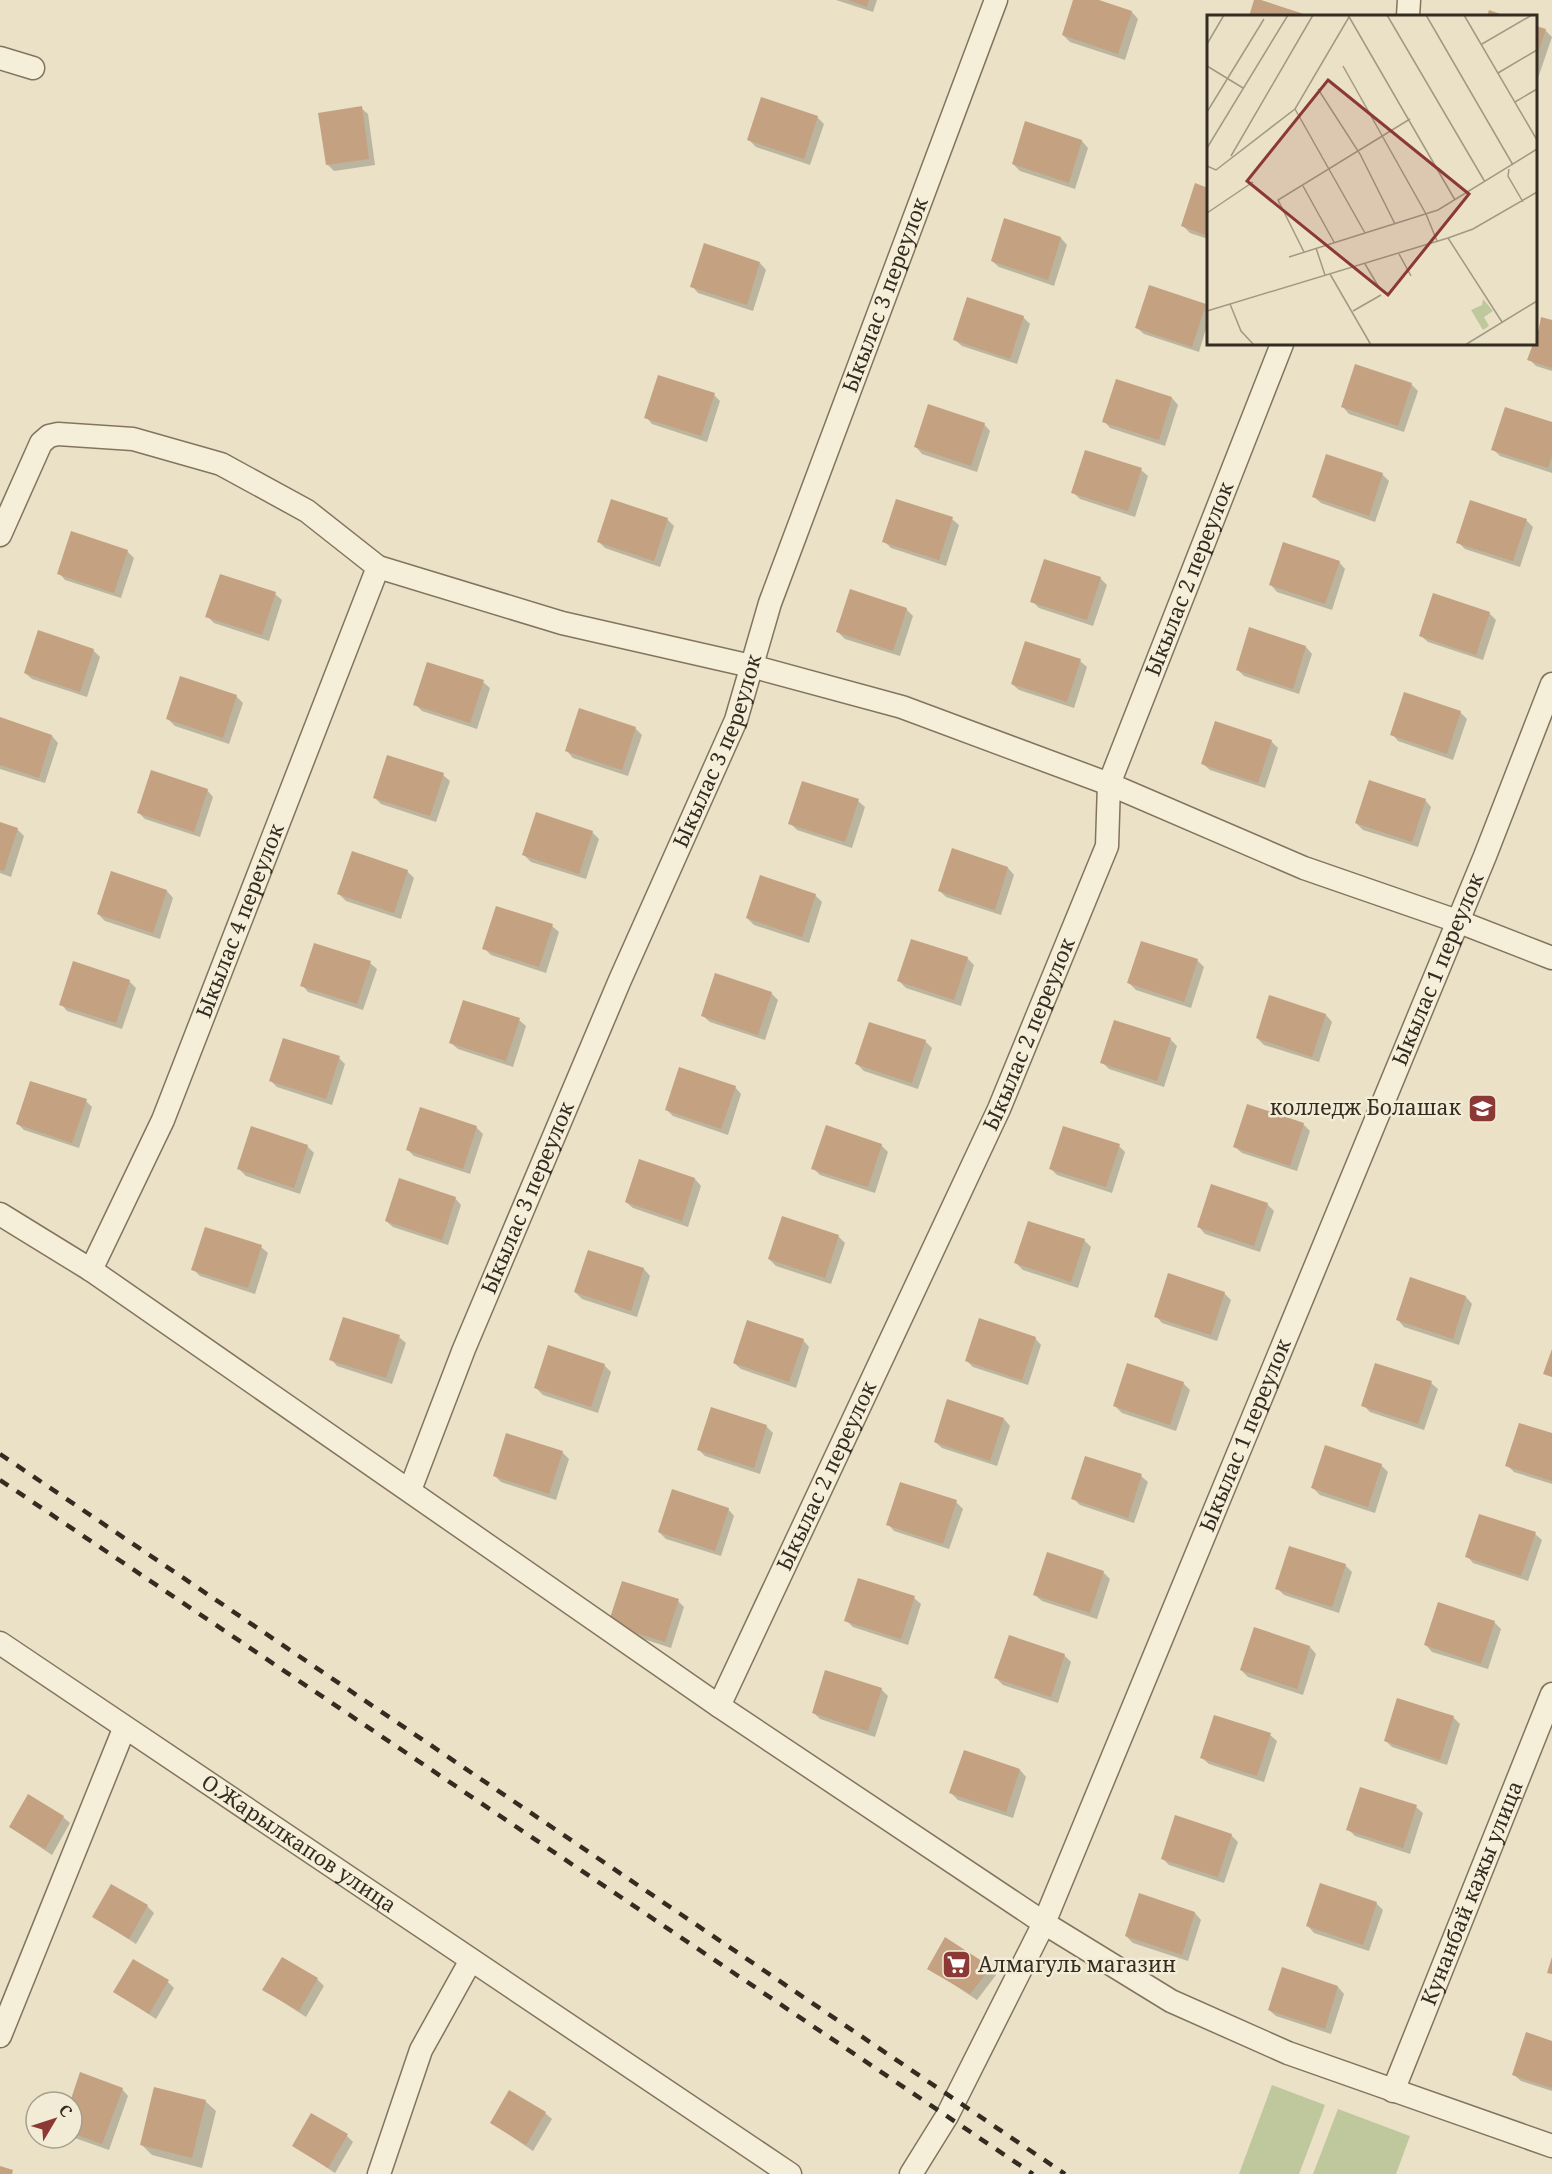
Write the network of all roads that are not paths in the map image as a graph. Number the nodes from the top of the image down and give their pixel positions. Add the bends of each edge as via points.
1 (996, 0) edge
2 (1409, 0) edge
3 (1408, 15) edge
4 (0, 58) edge
5 (33, 68) dead end
6 (1282, 345) edge
7 (0, 535) edge
8 (378, 567) junction
9 (751, 666) junction
10 (1552, 684) edge
11 (1109, 784) junction
12 (1457, 921) junction
13 (1552, 958) edge
14 (0, 1214) edge
15 (91, 1270) junction
16 (411, 1490) junction
17 (0, 1643) edge
18 (1552, 1694) edge
19 (719, 1706) junction
20 (124, 1729) junction
21 (1044, 1923) junction
22 (471, 1960) junction
23 (0, 2036) edge
24 (1393, 2091) junction
25 (1552, 2146) edge
26 (379, 2174) edge
27 (790, 2174) edge
28 (911, 2174) edge

1 - 9 street, Ыкылас 3 переулок via 770,603
2 - 3 street
4 - 5 street
6 - 11 street, Ыкылас 2 переулок
7 - 8 street via 41,442 49,436 133,439 221,464 307,511
8 - 9 street via 562,623
8 - 15 street, Ыкылас 4 переулок via 163,1120
9 - 11 street via 903,707
9 - 16 street, Ыкылас 3 переулок via 736,720 620,980 464,1349
10 - 12 street, Ыкылас 1 переулок
11 - 12 street via 1304,868
11 - 19 street, Ыкылас 2 переулок via 1107,846 999,1109
12 - 13 street
12 - 21 street, Ыкылас 1 переулок
14 - 15 street
15 - 16 street
16 - 19 street
17 - 20 street, О.Жарылкапов улица
18 - 24 street, Кунанбай кажы улица
19 - 21 street
20 - 22 street, О.Жарылкапов улица
20 - 23 street
21 - 24 street via 1171,2001 1288,2053
21 - 28 street, Ыкылас 1 переулок via 947,2116
22 - 26 street via 421,2050
22 - 27 street, О.Жарылкапов улица
24 - 25 street

